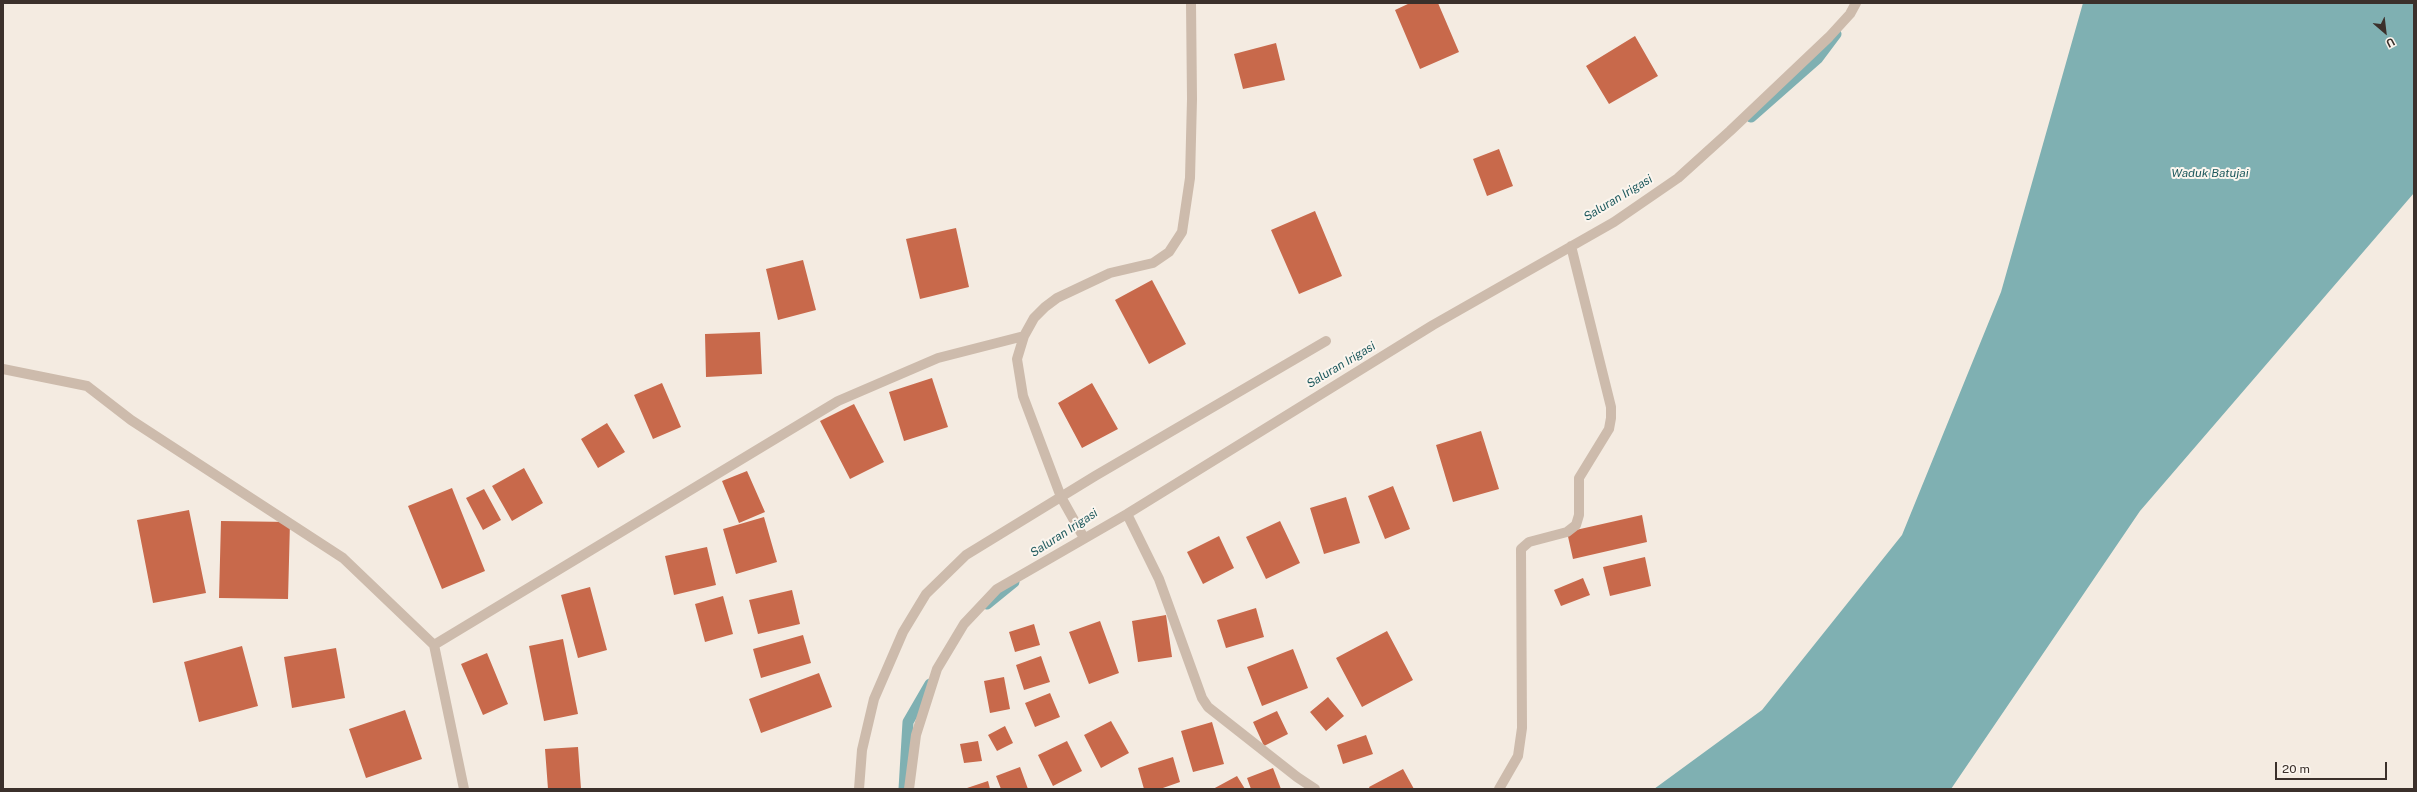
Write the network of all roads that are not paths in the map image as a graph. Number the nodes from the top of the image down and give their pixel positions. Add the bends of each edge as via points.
1 (1191, 3) edge
2 (1856, 3) edge
3 (1571, 246) junction
4 (1024, 336) junction
5 (1326, 341) dead end
6 (3, 369) edge
7 (1064, 501) junction
8 (1126, 514) junction
9 (1082, 535) junction
10 (434, 645) junction
11 (464, 789) edge
12 (859, 789) edge
13 (909, 789) edge
14 (1315, 789) edge
15 (1499, 789) edge

1 - 4 street via 1190,178 1182,232 1168,252 1153,263 1110,273 1057,298 1034,318
2 - 3 street via 1850,14 1824,42 1678,178 1614,222
3 - 8 street via 1433,325
3 - 15 street via 1611,407 1611,418 1609,429 1579,478 1579,516 1576,526 1567,532 1529,542 1521,549 1522,728 1518,756
4 - 7 street via 1017,359 1023,396
4 - 10 street via 938,358 838,401
5 - 7 street
6 - 10 street via 87,386 131,420 343,558
7 - 9 street
7 - 12 street via 966,555 926,594 903,632 874,699 862,750
8 - 9 street
8 - 14 street via 1160,579 1202,698 1208,707 1296,777
9 - 13 street via 997,589 964,624 937,669 928,696 916,735
10 - 11 street

